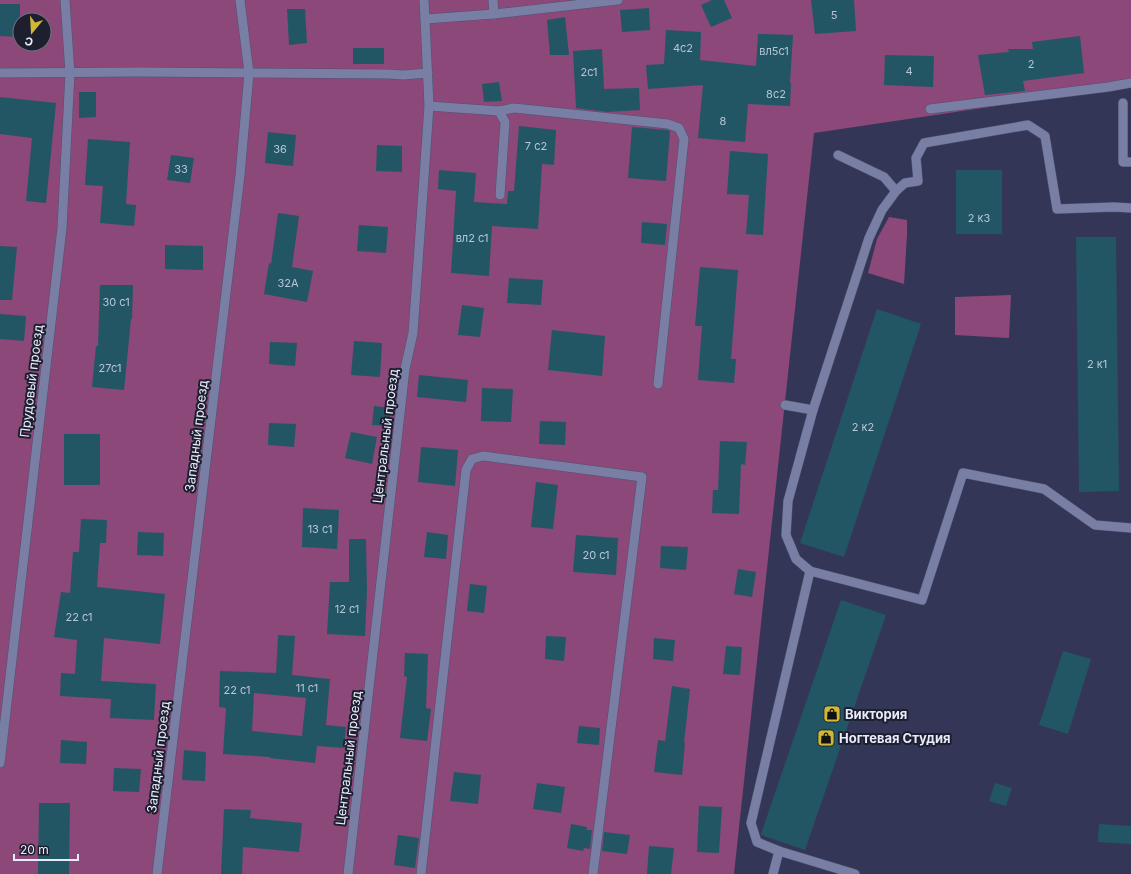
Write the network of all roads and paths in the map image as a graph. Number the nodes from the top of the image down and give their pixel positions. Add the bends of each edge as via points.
1 (65, 0) edge
2 (240, 0) edge
3 (424, 0) edge
4 (493, 0) edge
5 (618, 0) edge
6 (494, 14) junction
7 (425, 19) junction
8 (70, 73) junction
9 (249, 73) junction
10 (428, 73) junction
11 (0, 74) edge
12 (1131, 82) edge
13 (1123, 103) dead end
14 (429, 106) junction
15 (930, 109) dead end
16 (499, 111) junction
17 (838, 155) dead end
18 (1131, 162) edge
19 (896, 191) junction
20 (500, 195) dead end
21 (1131, 208) edge
22 (658, 384) dead end
23 (785, 405) dead end
24 (813, 410) junction
25 (1131, 528) edge
26 (810, 571) junction
27 (0, 763) edge
28 (779, 851) junction
29 (157, 874) edge
30 (348, 874) edge
31 (421, 874) edge
32 (593, 874) edge
33 (773, 874) edge
34 (855, 874) edge

1 - 8 lane, Прудовый проезд
2 - 9 lane, Западный проезд
3 - 7 lane, Центральный проезд
4 - 6 lane
5 - 6 lane
6 - 7 lane
7 - 10 lane, Центральный проезд
8 - 9 lane
8 - 11 lane
8 - 27 lane, Прудовый проезд via 62,228
9 - 10 lane
9 - 29 lane, Западный проезд via 238,191
10 - 14 lane, Центральный проезд
12 - 15 lane
13 - 18 lane via 1123,162
14 - 16 lane
14 - 30 lane, Центральный проезд via 413,333 405,369
16 - 20 lane via 505,122
16 - 22 lane via 514,108 668,124 679,128 684,139
17 - 19 lane via 884,177
19 - 21 lane via 905,183 918,181 916,158 924,143 1028,125 1045,136 1057,209
19 - 24 lane via 882,210 869,238
23 - 24 lane
24 - 26 lane via 788,501 786,535 796,559
25 - 26 lane via 1095,525 1044,489 963,473 922,600
26 - 28 lane via 751,823 756,842
28 - 33 lane
28 - 34 lane
31 - 32 lane via 466,470 472,459 483,456 642,477

